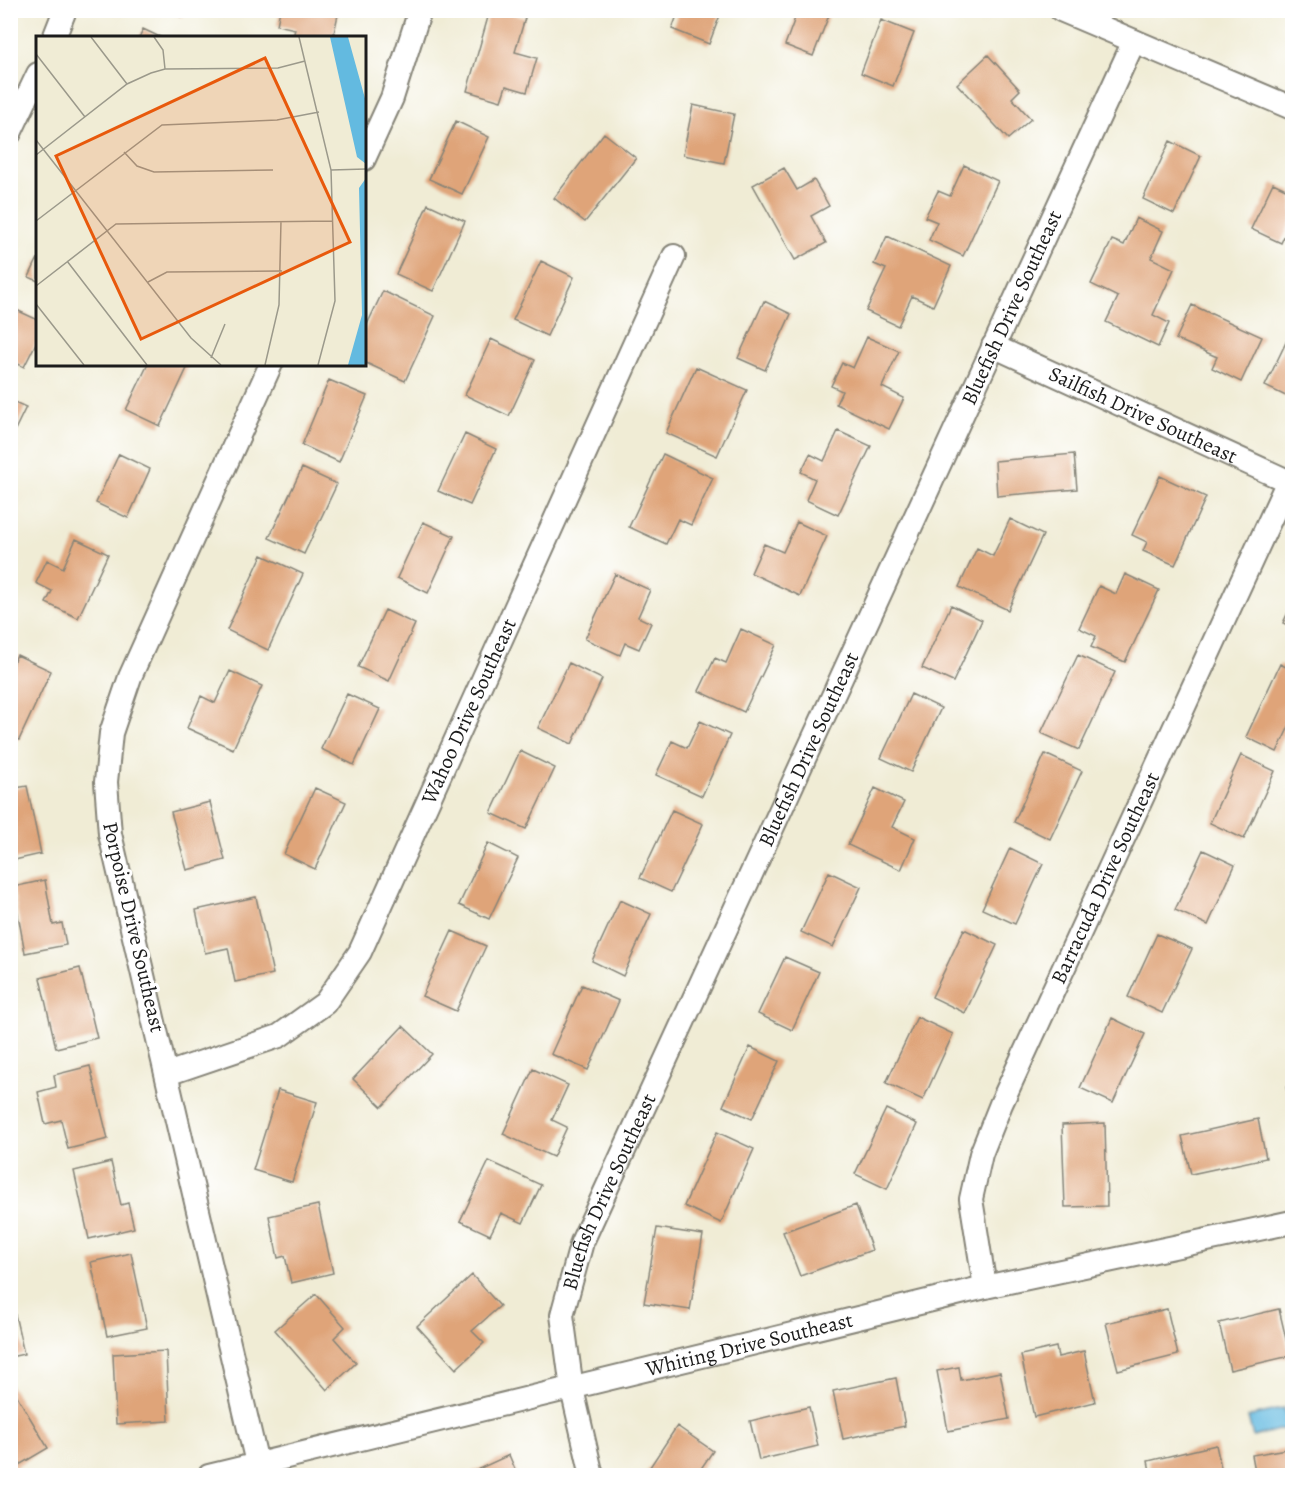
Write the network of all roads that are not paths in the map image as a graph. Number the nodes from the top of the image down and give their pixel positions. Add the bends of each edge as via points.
1 (65, 10) edge
2 (420, 10) edge
3 (1061, 10) edge
4 (55, 36) edge
5 (1134, 41) junction
6 (36, 78) edge
7 (1293, 108) edge
8 (10, 133) edge
9 (366, 155) edge
10 (674, 256) dead end
11 (993, 346) junction
12 (270, 366) edge
13 (1290, 482) edge
14 (167, 1074) junction
15 (1293, 1222) edge
16 (985, 1287) junction
17 (572, 1389) junction
18 (259, 1470) edge
19 (209, 1476) edge
20 (592, 1476) edge

1 - 4 street
2 - 9 street via 392,98
3 - 5 street
5 - 7 street
5 - 11 street, Bluefish Drive Southeast
6 - 8 street
10 - 14 street, Wahoo Drive Southeast via 360,952 325,1003 279,1036
11 - 13 street, Sailfish Drive Southeast
11 - 17 street, Bluefish Drive Southeast via 582,1242 562,1315
12 - 14 street, Porpoise Drive Southeast via 130,677 111,733 106,782 110,834
13 - 16 street, Barracuda Drive Southeast via 981,1154 971,1199
14 - 18 street, Porpoise Drive Southeast
15 - 16 street, Whiting Drive Southeast
16 - 17 street, Whiting Drive Southeast
17 - 18 street, Whiting Drive Southeast
17 - 20 street, Bluefish Drive Southeast
18 - 19 street, Whiting Drive Southeast

